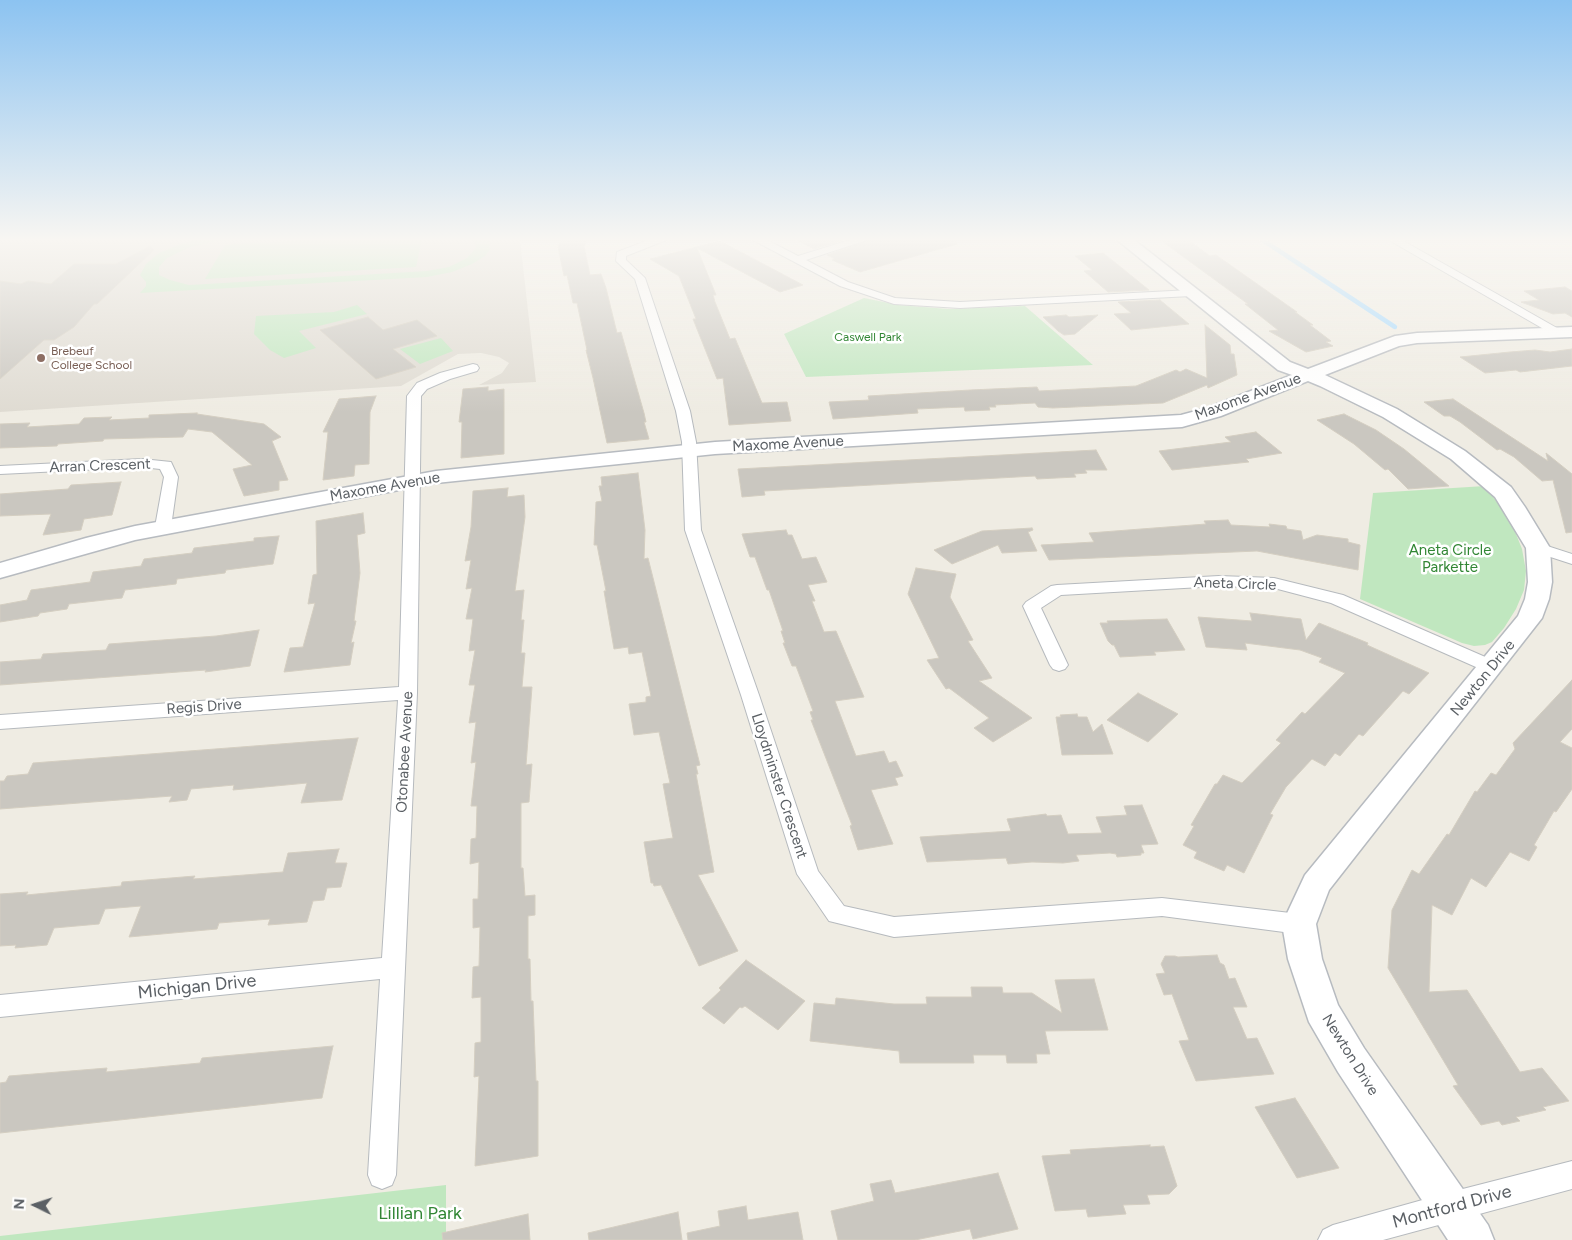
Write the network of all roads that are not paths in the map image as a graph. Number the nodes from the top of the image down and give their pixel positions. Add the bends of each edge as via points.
1 (646, 297) edge
2 (879, 297) edge
3 (1117, 297) edge
4 (1196, 297) edge
5 (1500, 297) edge
6 (1565, 332) edge
7 (473, 368) dead end
8 (1308, 375) junction
9 (690, 450) junction
10 (0, 470) edge
11 (414, 483) junction
12 (162, 527) junction
13 (1538, 548) junction
14 (1572, 559) edge
15 (0, 571) edge
16 (1060, 665) dead end
17 (1492, 667) junction
18 (408, 693) junction
19 (0, 722) edge
20 (1299, 924) junction
21 (394, 967) junction
22 (0, 1006) edge
23 (382, 1175) dead end
24 (1572, 1176) edge
25 (1451, 1206) junction
26 (1333, 1240) edge
27 (1473, 1240) edge

1 - 9 street, Lloydminster Crescent via 683,411
2 - 3 street via 894,301 960,305
4 - 8 street, Newton Drive via 1284,366
5 - 6 street
6 - 8 street, Maxome Avenue via 1395,341
7 - 11 street, Otonabee Avenue via 422,386 414,396
8 - 9 street, Maxome Avenue via 1214,412 1182,421
8 - 13 street, Newton Drive via 1390,413 1477,470 1503,492
9 - 11 street, Maxome Avenue
9 - 20 street, Lloydminster Crescent via 693,530 808,874 837,914 894,927 1162,907
10 - 12 street, Arran Crescent via 142,463 166,465 171,477
11 - 12 street, Maxome Avenue
11 - 18 street, Otonabee Avenue
12 - 15 street, Maxome Avenue via 86,545
13 - 14 street
13 - 17 street, Newton Drive via 1540,582 1530,618
16 - 17 street, Aneta Circle via 1032,606 1057,590 1219,581 1274,583 1337,599
17 - 20 street, Newton Drive via 1316,884
18 - 19 street, Regis Drive
18 - 21 street, Otonabee Avenue
20 - 25 street, Newton Drive via 1305,959 1322,1011 1351,1060
21 - 22 street, Michigan Drive
21 - 23 street, Otonabee Avenue
24 - 25 street, Montford Drive
25 - 26 street, Montford Drive
25 - 27 street, Newton Drive

